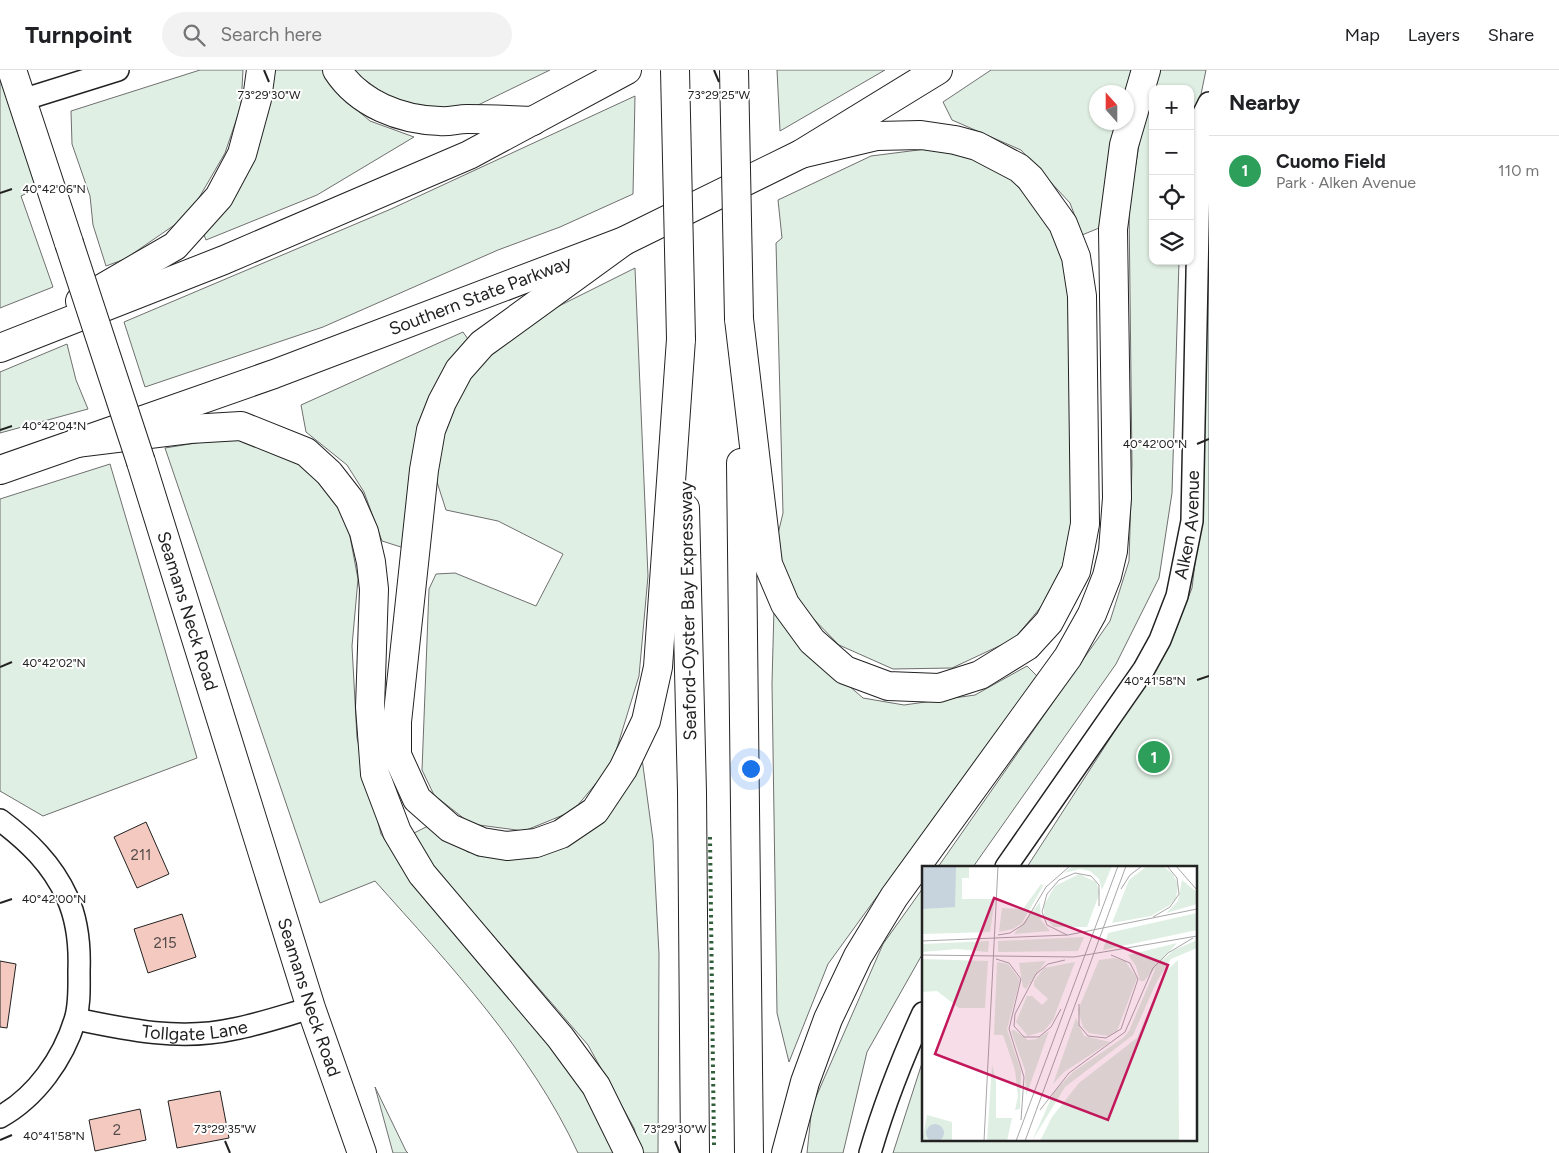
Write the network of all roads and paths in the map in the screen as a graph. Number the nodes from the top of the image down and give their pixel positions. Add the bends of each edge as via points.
1 (12, 70) edge
2 (118, 70) edge
3 (261, 70) edge
4 (337, 70) edge
5 (627, 70) edge
6 (675, 70) edge
7 (734, 70) edge
8 (938, 70) edge
9 (1146, 70) edge
10 (22, 100) junction
11 (1209, 103) edge
12 (534, 121) junction
13 (801, 154) junction
14 (624, 241) junction
15 (739, 319) junction
16 (681, 339) junction
17 (0, 344) edge
18 (0, 348) edge
19 (76, 443) junction
20 (0, 470) edge
21 (0, 820) edge
22 (1007, 866) edge
23 (312, 1008) junction
24 (922, 1015) edge
25 (76, 1019) junction
26 (0, 1117) edge
27 (362, 1153) edge
28 (629, 1153) edge
29 (695, 1153) edge
30 (749, 1153) edge
31 (786, 1153) edge
32 (870, 1153) edge

1 - 10 main road, Seamans Neck Road
2 - 10 street
3 - 17 main road via 258,99 242,154 219,196 176,246
4 - 12 main road via 344,81 364,98 381,108 416,119
5 - 12 main road
6 - 16 main road, Seaford-Oyster Bay Expressway, bridge
7 - 15 main road, bridge
8 - 13 main road, Southern State Parkway
9 - 31 main road via 1124,145 1113,229 1117,498 1108,576 1068,657 894,897 858,956 828,1019 805,1082
10 - 23 main road, Seamans Neck Road, bridge via 141,462
11 - 22 street, Alken Avenue via 1203,115 1199,178 1192,521 1177,596 1160,640 1144,669
12 - 18 main road via 469,155 357,204
13 - 14 main road, Southern State Parkway
13 - 15 main road via 877,136 921,135 956,140 977,146 1019,168 1064,224 1076,256 1082,296 1085,524 1076,571 1049,622 1027,646 980,675 939,688 888,686 845,670 812,641 785,604 768,564
14 - 16 main road via 482,344 459,370 431,430 398,712 397,755 417,799 450,828 482,842 507,846 536,843 561,834 595,811 623,769 646,720 658,667
14 - 19 main road, Southern State Parkway via 274,374
15 - 30 main road
16 - 29 main road, Seaford-Oyster Bay Expressway via 692,792
19 - 20 main road, Southern State Parkway
19 - 28 main road via 241,426 306,452 329,473 350,500 364,532 371,562 374,589 370,707 375,774 397,832 422,874 560,1037 596,1086
21 - 25 street via 29,842 67,896 80,938
23 - 25 street, Tollgate Lane via 233,1030 178,1034 134,1032
23 - 27 main road, Seamans Neck Road
24 - 32 street via 884,1107
25 - 26 street via 60,1058 14,1109

